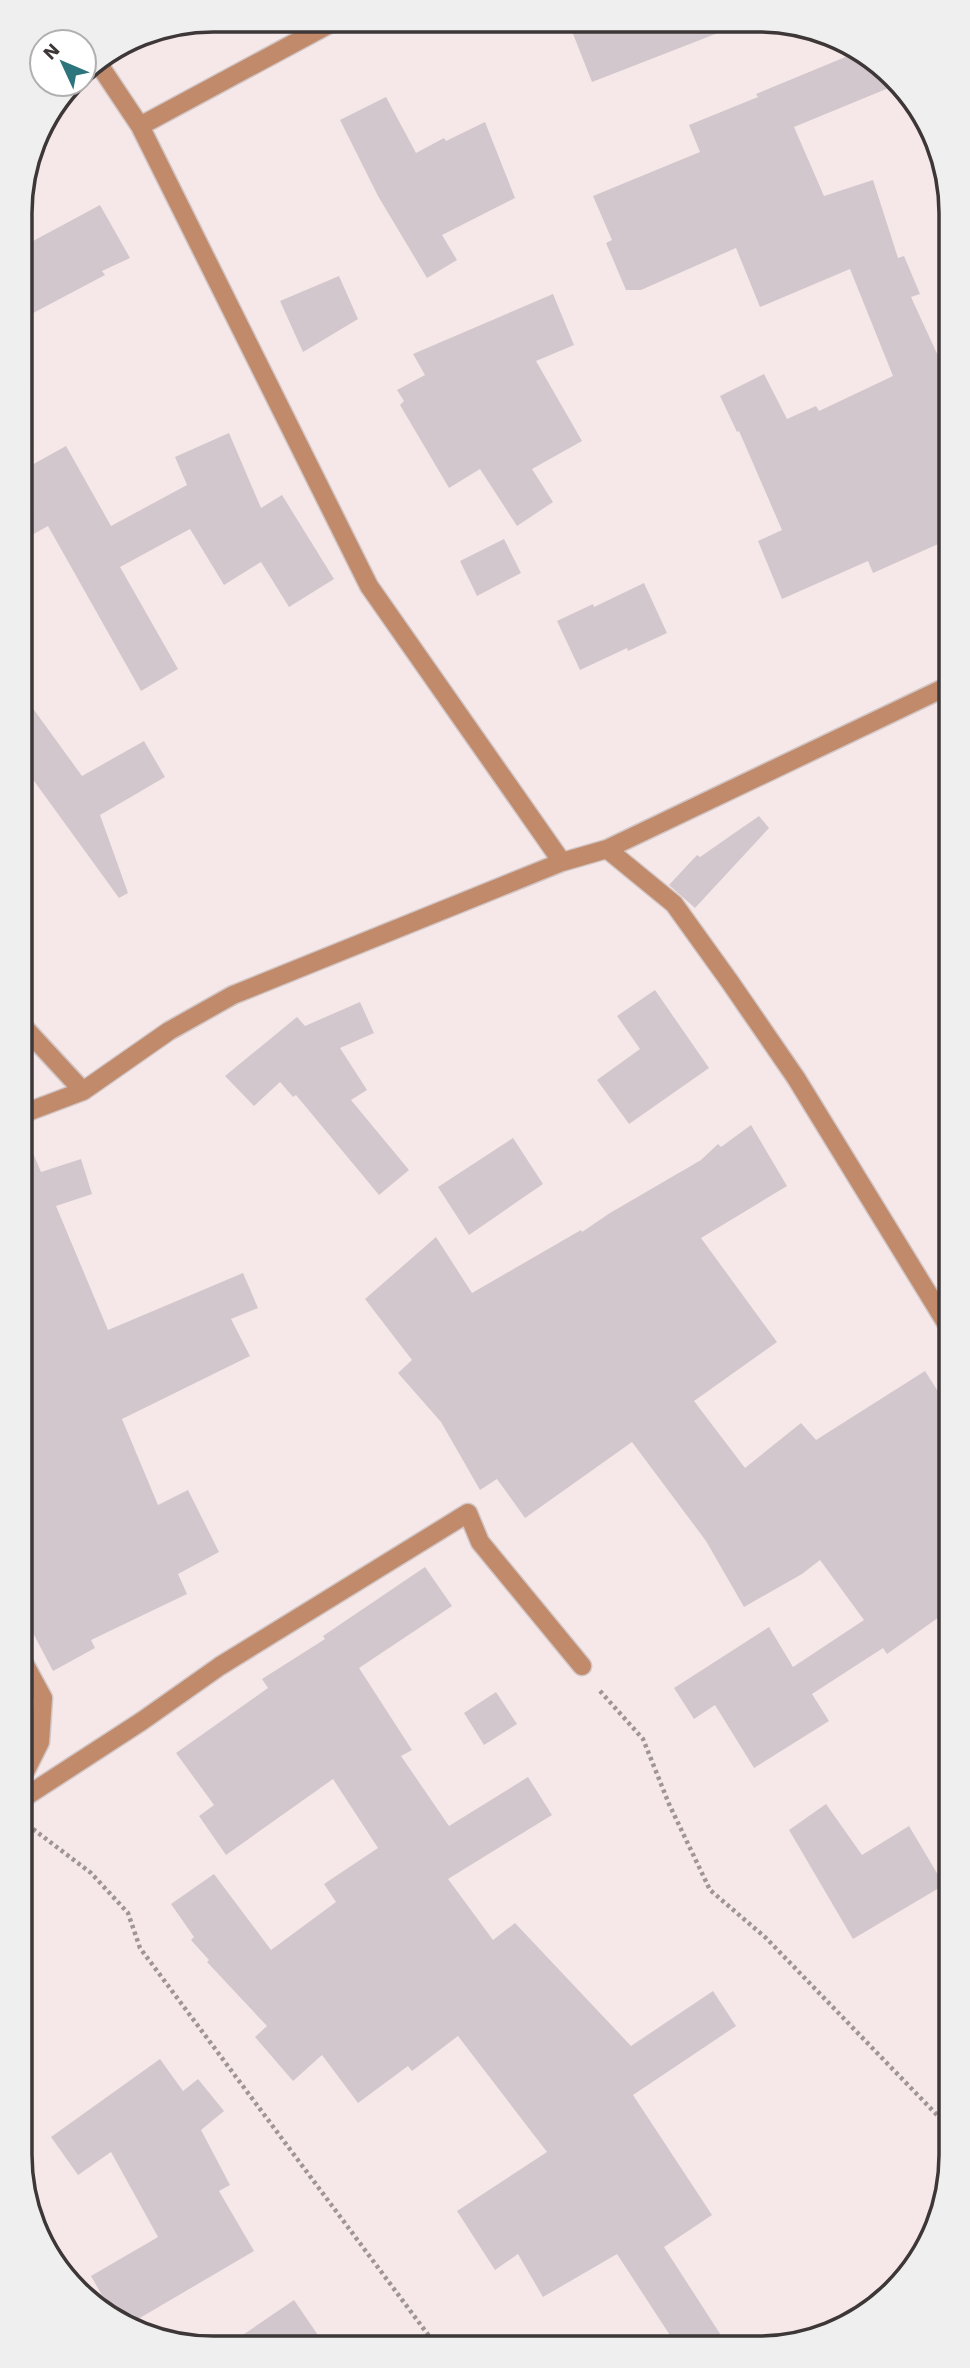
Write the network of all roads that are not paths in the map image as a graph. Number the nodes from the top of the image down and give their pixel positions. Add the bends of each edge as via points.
1 (315, 32) edge
2 (102, 70) edge
3 (140, 126) junction
4 (939, 690) edge
5 (607, 849) junction
6 (562, 862) junction
7 (32, 1036) edge
8 (83, 1091) junction
9 (32, 1110) edge
10 (938, 1310) edge
11 (582, 1666) road end
12 (32, 1678) edge
13 (32, 1758) edge
14 (32, 1792) edge

1 - 3 street
2 - 3 street
3 - 6 street via 369,586
4 - 5 street
5 - 6 street
5 - 10 street via 674,904 796,1078
6 - 8 street via 233,995 169,1031
7 - 8 street
8 - 9 street
11 - 14 street via 480,1542 468,1513 220,1666
12 - 13 street via 43,1698 40,1742

